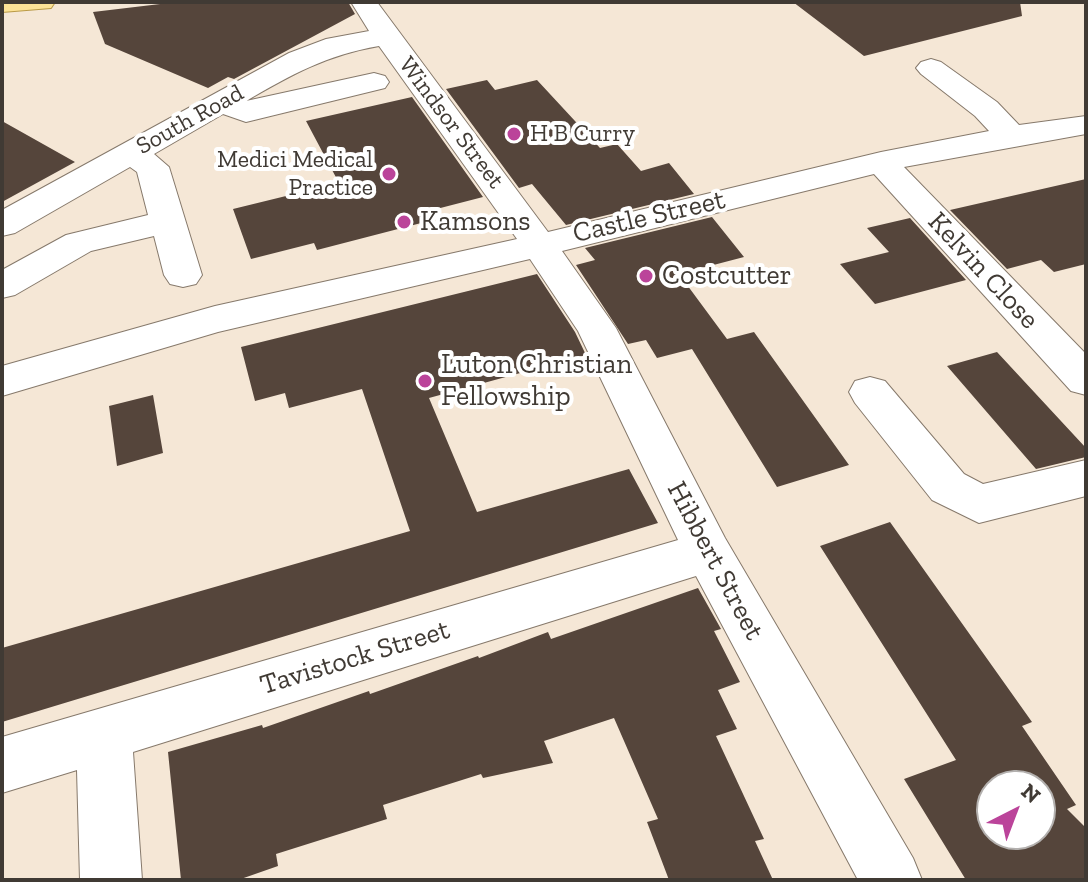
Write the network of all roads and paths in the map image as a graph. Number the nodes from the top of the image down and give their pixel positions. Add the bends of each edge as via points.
1 (39, 2) edge
2 (364, 2) edge
3 (2, 4) edge
4 (386, 36) junction
5 (931, 68) dead end
6 (374, 82) dead end
7 (222, 102) junction
8 (1086, 125) edge
9 (1011, 136) junction
10 (130, 153) junction
11 (881, 162) junction
12 (167, 222) junction
13 (2, 225) edge
14 (525, 225) junction
15 (183, 275) dead end
16 (2, 286) edge
17 (1086, 380) edge
18 (2, 381) edge
19 (870, 392) dead end
20 (1086, 478) edge
21 (708, 552) junction
22 (104, 734) junction
23 (2, 765) edge
24 (111, 880) edge
25 (891, 880) edge

1 - 3 main road
2 - 4 street, Windsor Street
4 - 7 street, South Road via 336,45 299,59
4 - 14 street, Windsor Street
5 - 9 street via 986,109
6 - 7 street via 246,113
7 - 10 street, South Road
8 - 9 street, Castle Street
9 - 11 street, Castle Street
10 - 12 street via 152,167
10 - 13 street, South Road
11 - 14 street, Castle Street
11 - 17 street, Kelvin Close
12 - 15 street
12 - 16 street via 79,243
14 - 18 street, Castle Street via 409,277 215,319
14 - 21 street, Hibbert Street via 596,328
19 - 20 street via 948,487 979,504
21 - 22 street, Tavistock Street
21 - 25 street, Hibbert Street
22 - 23 street, Tavistock Street
22 - 24 street

